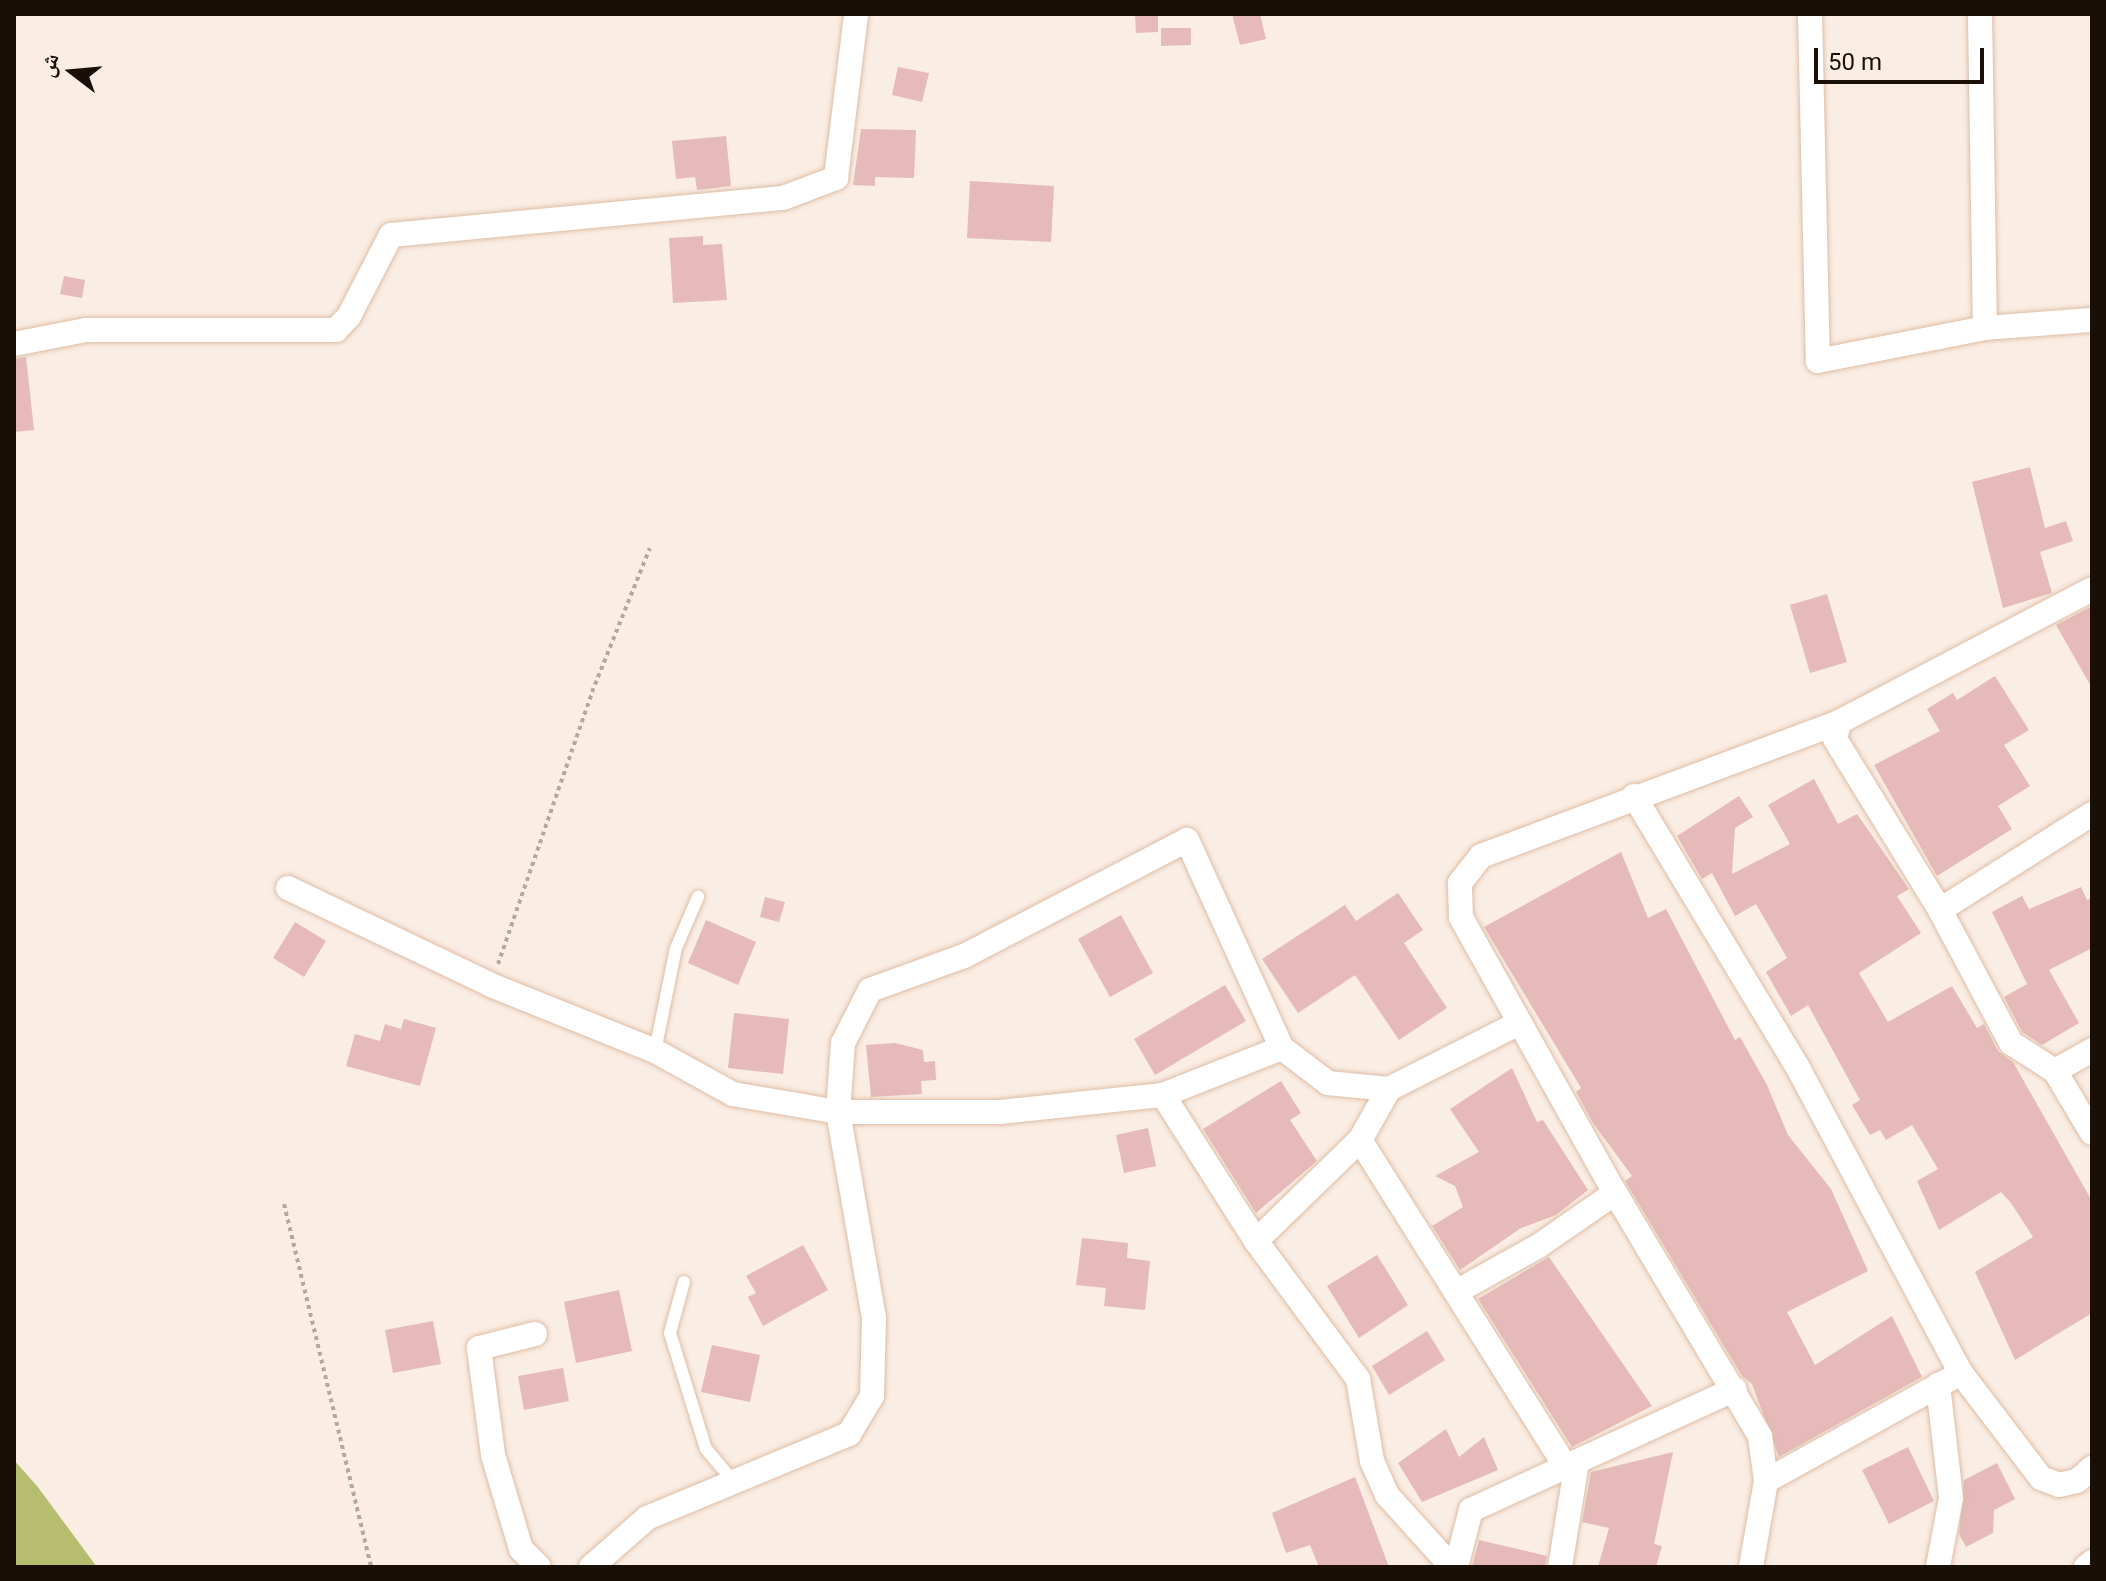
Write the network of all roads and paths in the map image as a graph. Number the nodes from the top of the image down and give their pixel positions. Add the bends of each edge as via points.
1 (856, 14) edge
2 (1810, 14) edge
3 (1980, 14) edge
4 (2092, 320) edge
5 (1985, 328) junction
6 (14, 344) edge
7 (650, 548) dead end
8 (2092, 589) edge
9 (1839, 722) junction
10 (1634, 796) junction
11 (2092, 814) edge
12 (288, 888) dead end
13 (698, 897) dead end
14 (1940, 910) junction
15 (491, 985) junction
16 (1519, 1023) junction
17 (1282, 1048) junction
18 (2092, 1050) edge
19 (655, 1051) junction
20 (2055, 1071) junction
21 (1389, 1089) junction
22 (1163, 1095) junction
23 (838, 1112) junction
24 (2092, 1133) edge
25 (1360, 1140) junction
26 (1615, 1193) junction
27 (284, 1204) dead end
28 (1256, 1241) junction
29 (684, 1282) dead end
30 (1456, 1292) junction
31 (535, 1334) dead end
32 (1961, 1373) junction
33 (1938, 1385) junction
34 (1735, 1389) junction
35 (1572, 1464) junction
36 (2092, 1468) edge
37 (1766, 1481) junction
38 (734, 1482) junction
39 (2092, 1562) edge
40 (371, 1567) edge
41 (539, 1567) edge
42 (591, 1567) edge
43 (1454, 1567) edge
44 (1560, 1567) edge
45 (1751, 1567) edge
46 (1938, 1567) edge
47 (2086, 1567) edge

1 - 6 street via 836,178 783,198 391,235 349,316 336,330 86,330
2 - 5 street via 1818,361
3 - 5 street
4 - 5 street
7 - 15 path via 592,692
8 - 9 street
9 - 10 street
9 - 14 street via 1835,739
10 - 16 street via 1481,856 1460,883 1461,917
10 - 32 street via 1798,1068
11 - 14 street
12 - 15 street
13 - 19 lane via 676,948
14 - 20 street via 2011,1043
15 - 19 street
16 - 21 street
16 - 26 street
17 - 21 street via 1328,1083
17 - 22 street
17 - 23 street via 1187,840 964,956 870,990 843,1043
18 - 20 street
19 - 23 street via 733,1094
20 - 24 street
21 - 25 street
22 - 23 street via 1000,1112
22 - 28 street
23 - 38 street via 874,1318 872,1396 849,1434
25 - 28 street
25 - 30 street
26 - 30 street via 1540,1245
26 - 34 street
27 - 40 path
28 - 43 street via 1358,1379 1372,1461 1387,1495
29 - 38 lane via 670,1333 706,1449
30 - 35 street
31 - 41 street via 479,1348 493,1455 521,1549
32 - 33 street
32 - 36 street via 2041,1478 2059,1485 2077,1481
33 - 37 street
33 - 46 street via 1951,1498
34 - 35 street
34 - 37 street via 1760,1436
35 - 43 street via 1471,1510
35 - 44 street
37 - 45 street
38 - 42 street via 647,1518
39 - 47 street

